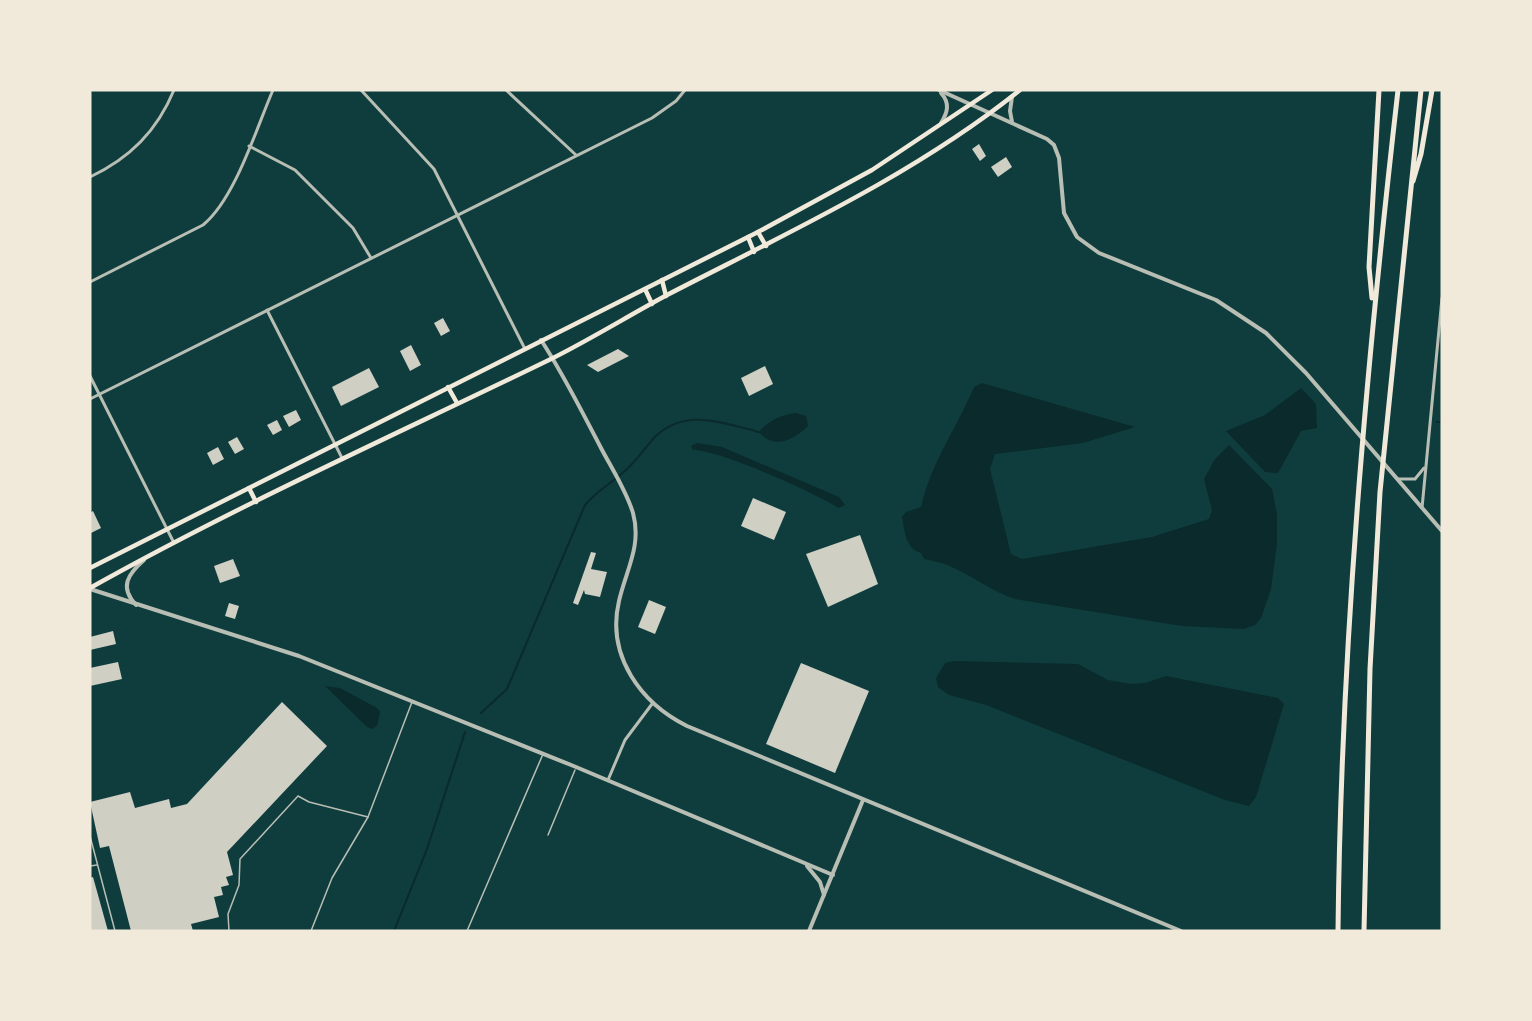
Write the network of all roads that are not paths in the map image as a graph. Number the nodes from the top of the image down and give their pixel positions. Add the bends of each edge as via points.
1 (174, 90) edge
2 (273, 90) edge
3 (361, 90) edge
4 (685, 90) edge
5 (939, 90) edge
6 (992, 90) edge
7 (1020, 90) edge
8 (1379, 90) edge
9 (1398, 90) edge
10 (1421, 90) edge
11 (1432, 90) edge
12 (508, 91) edge
13 (1012, 97) junction
14 (973, 104) junction
15 (991, 113) junction
16 (1012, 123) junction
17 (934, 130) junction
18 (249, 146) junction
19 (576, 155) junction
20 (872, 170) junction
21 (90, 177) edge
22 (876, 184) junction
23 (1408, 197) junction
24 (458, 214) junction
25 (758, 232) junction
26 (748, 237) junction
27 (766, 246) junction
28 (754, 252) junction
29 (371, 258) junction
30 (662, 280) junction
31 (90, 282) edge
32 (645, 289) junction
33 (666, 296) junction
34 (1442, 298) edge
35 (652, 304) junction
36 (1373, 308) junction
37 (267, 310) junction
38 (541, 340) junction
39 (525, 349) junction
40 (553, 358) junction
41 (90, 376) edge
42 (448, 387) junction
43 (99, 394) junction
44 (90, 399) edge
45 (457, 403) junction
46 (335, 443) junction
47 (342, 458) junction
48 (1425, 466) junction
49 (1398, 479) junction
50 (249, 488) junction
51 (256, 502) junction
52 (1422, 508) junction
53 (168, 530) junction
54 (1442, 531) edge
55 (174, 543) junction
56 (144, 560) junction
57 (90, 568) edge
58 (90, 589) edge
59 (136, 606) junction
60 (412, 701) junction
61 (652, 704) junction
62 (543, 753) junction
63 (576, 767) junction
64 (608, 780) junction
65 (863, 800) junction
66 (368, 817) junction
67 (548, 835) dead end
68 (90, 836) edge
69 (98, 864) junction
70 (90, 866) edge
71 (806, 866) junction
72 (833, 875) junction
73 (824, 896) junction
74 (115, 931) edge
75 (229, 931) edge
76 (311, 931) edge
77 (467, 931) edge
78 (809, 931) edge
79 (1181, 931) edge
80 (1338, 931) edge
81 (1364, 931) edge

1 - 21 street via 161,117 134,150
2 - 18 street
3 - 24 street via 425,157
4 - 19 street via 652,118
5 - 14 street
5 - 17 street via 948,108
6 - 14 main road
7 - 13 main road
8 - 36 highway via 1369,267
9 - 36 highway
10 - 23 highway
11 - 23 highway via 1421,154
12 - 19 street
13 - 15 main road
13 - 16 street
14 - 15 street
14 - 17 main road
15 - 16 street
15 - 22 main road
16 - 49 street via 1042,136 1053,146 1060,165 1064,213 1072,231 1084,243 1118,262 1215,300 1266,333 1294,359
17 - 20 main road
18 - 29 street via 295,170 352,228
18 - 31 street via 225,201 212,218
19 - 24 street
20 - 22 main road
20 - 25 main road
22 - 27 main road
23 - 81 highway via 1380,492 1370,669
24 - 29 street
24 - 39 street
25 - 26 main road
25 - 27 main road
26 - 28 main road
26 - 30 main road
27 - 28 main road
28 - 33 main road
29 - 37 street
30 - 32 main road
30 - 33 main road
32 - 35 main road
32 - 38 main road
33 - 35 main road
34 - 48 street
35 - 40 main road
36 - 80 highway via 1343,714
37 - 43 street
37 - 46 street
38 - 39 main road
38 - 40 street
39 - 42 main road
40 - 45 main road
40 - 61 street via 633,512 636,540 619,601 618,639 627,669
41 - 43 street
42 - 45 main road
42 - 46 main road
43 - 44 street
43 - 53 street
45 - 47 main road
46 - 47 street
46 - 50 main road
47 - 51 main road
48 - 49 street via 1415,479
48 - 52 street
49 - 52 street
50 - 51 main road
50 - 53 main road
51 - 55 main road
52 - 54 street
53 - 55 street
53 - 57 main road
55 - 56 main road
56 - 58 main road
56 - 59 street via 126,584
58 - 59 street
59 - 60 street via 299,656
60 - 62 street
60 - 66 lane
61 - 64 street via 625,740
61 - 65 street via 687,726
62 - 63 street
62 - 77 lane
63 - 64 street
63 - 67 lane
64 - 71 street
65 - 72 street
65 - 79 street
66 - 75 lane via 298,796 240,859 239,885 228,914
66 - 76 lane via 333,878
68 - 69 lane
69 - 70 lane
69 - 74 lane
71 - 72 street
71 - 73 street via 820,882
72 - 73 street
73 - 78 street

